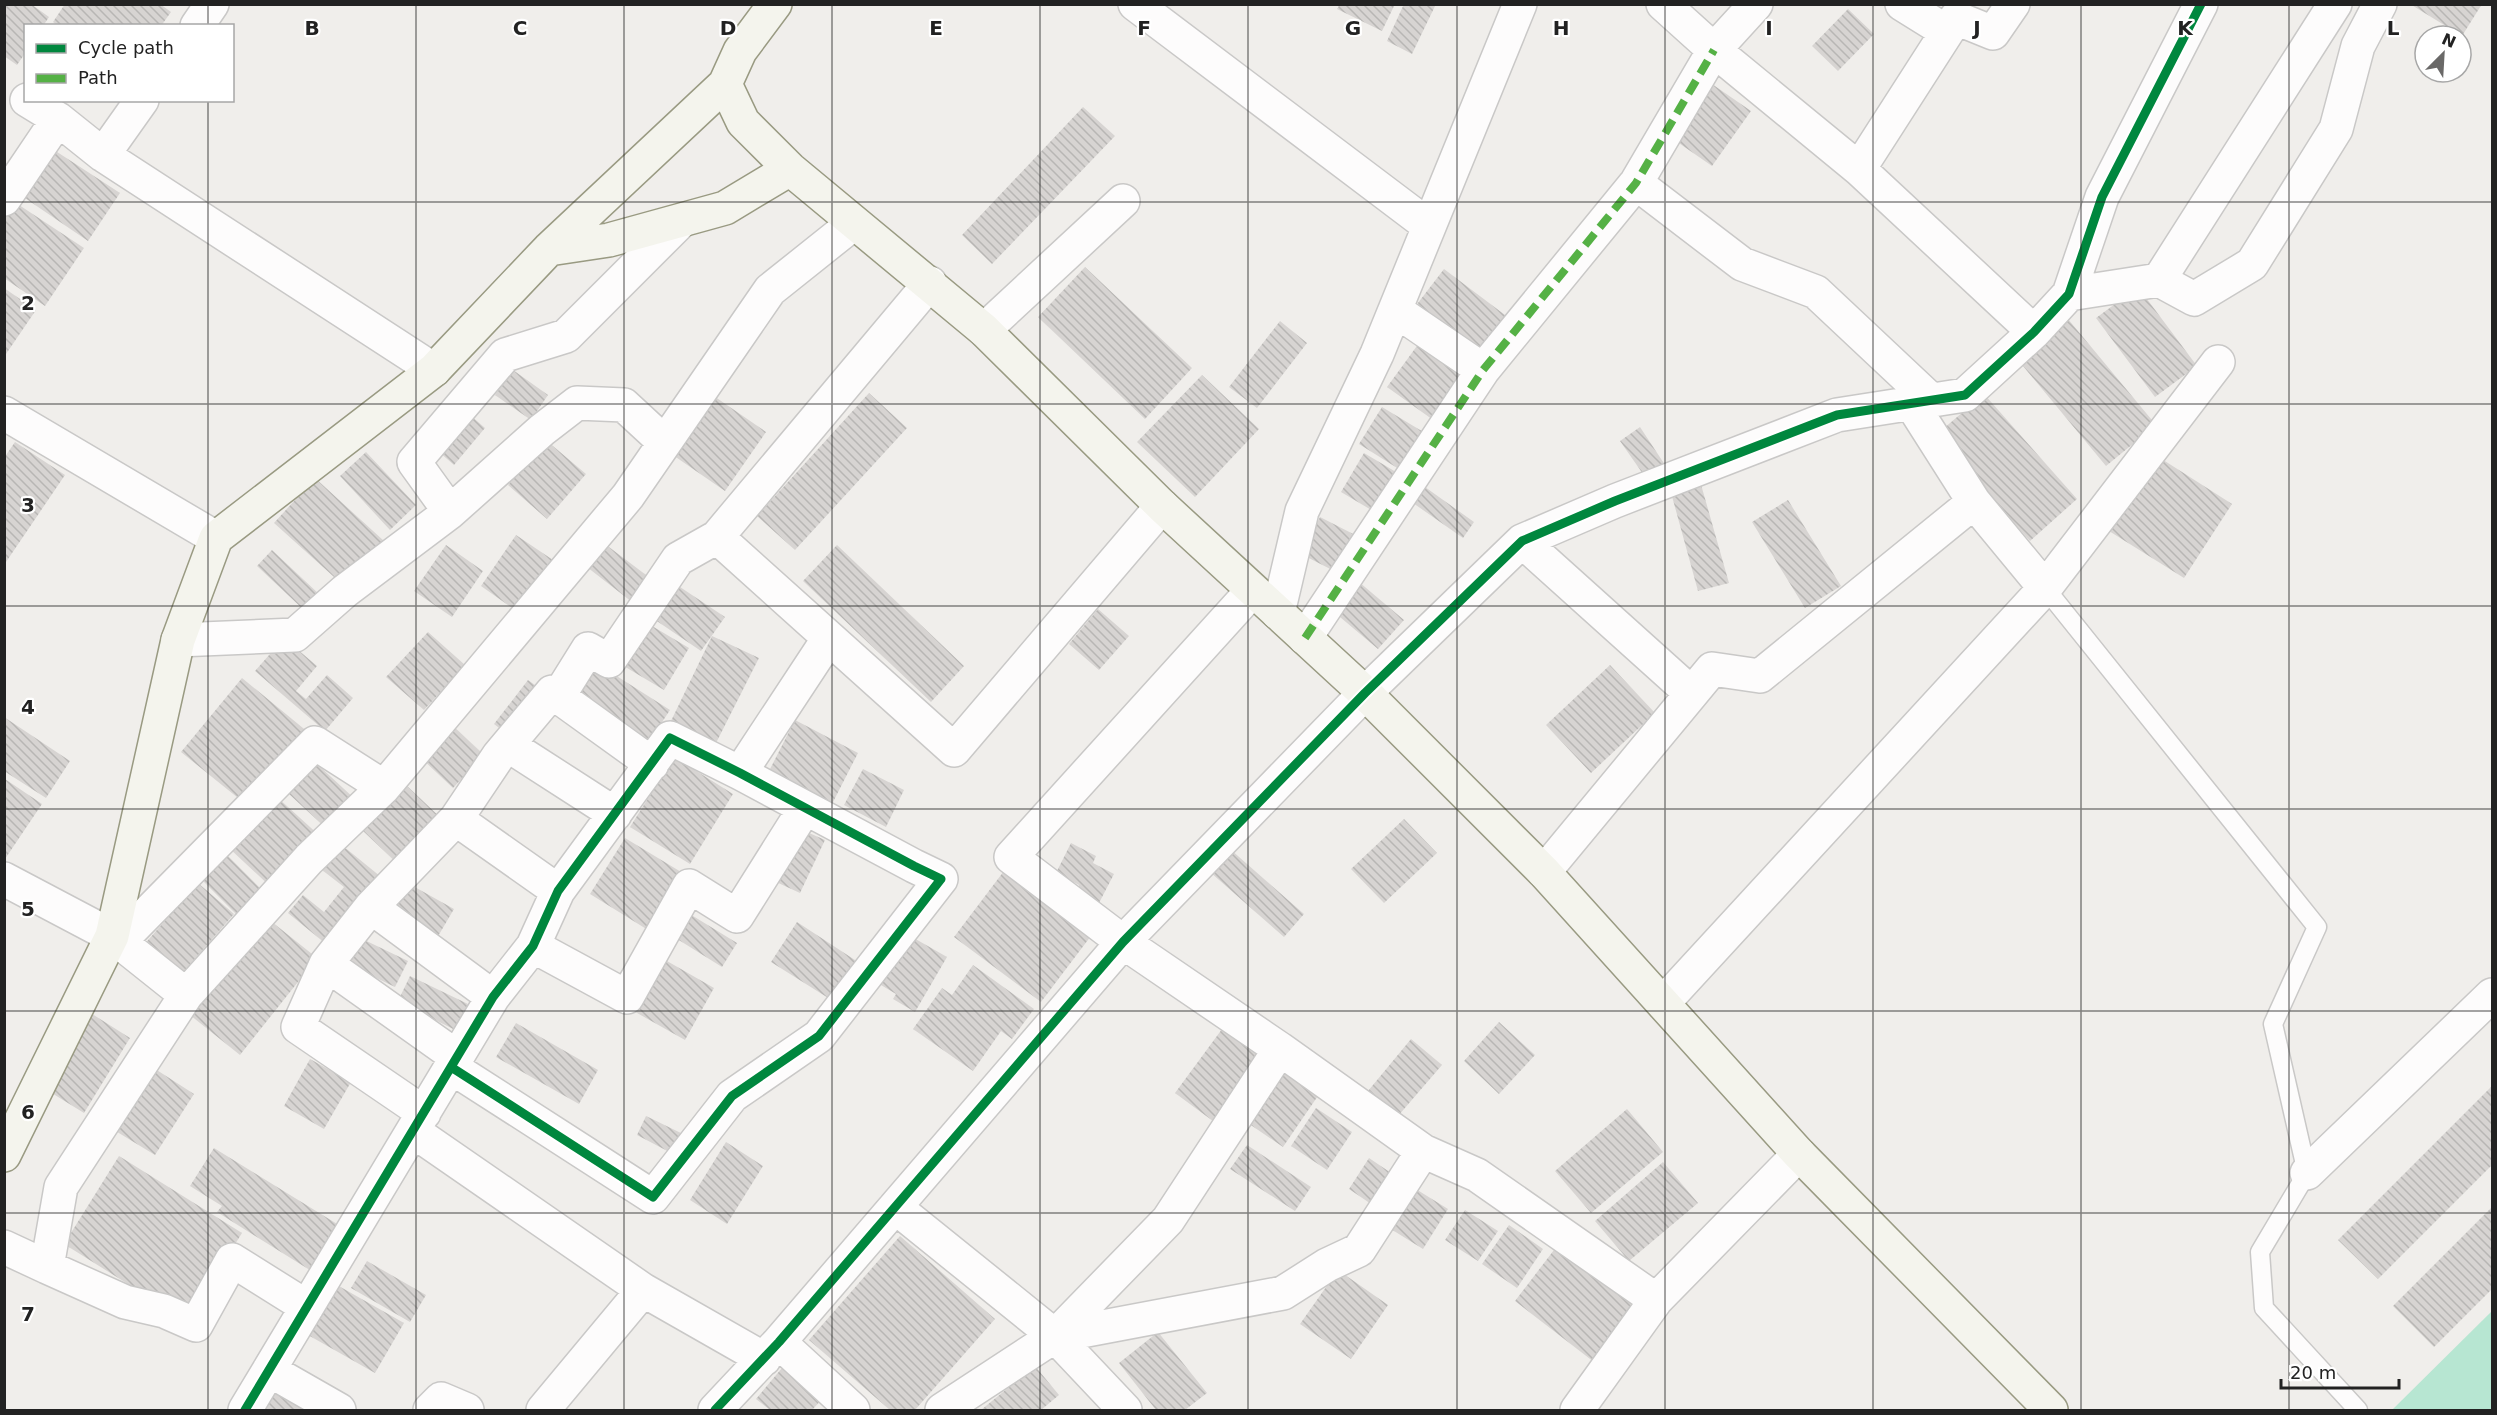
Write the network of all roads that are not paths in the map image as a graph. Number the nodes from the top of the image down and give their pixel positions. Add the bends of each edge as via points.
1 (212, 4) edge
2 (775, 4) edge
3 (1135, 4) edge
4 (1520, 4) edge
5 (1663, 4) edge
6 (1756, 4) edge
7 (1902, 4) edge
8 (2013, 4) edge
9 (2201, 4) edge
10 (2335, 4) edge
11 (2380, 4) edge
12 (198, 24) edge
13 (1947, 32) junction
14 (1714, 50) junction
15 (725, 84) junction
16 (4, 86) edge
17 (24, 99) edge
18 (29, 102) edge
19 (141, 102) edge
20 (58, 119) junction
21 (103, 155) junction
22 (789, 169) junction
23 (1859, 169) junction
24 (1636, 183) junction
25 (4, 199) edge
26 (1122, 201) dead end
27 (681, 221) junction
28 (854, 223) junction
29 (1429, 226) junction
30 (549, 249) junction
31 (2159, 280) junction
32 (930, 283) junction
33 (2069, 294) junction
34 (1395, 310) junction
35 (984, 330) junction
36 (2034, 332) junction
37 (2218, 362) dead end
38 (434, 370) junction
39 (1483, 370) junction
40 (1921, 401) junction
41 (4, 413) edge
42 (664, 442) junction
43 (1974, 502) junction
44 (1162, 507) junction
45 (450, 512) junction
46 (216, 537) junction
47 (717, 537) junction
48 (1522, 541) junction
49 (2045, 588) junction
50 (1252, 591) junction
51 (1278, 614) junction
52 (828, 638) junction
53 (1305, 638) junction
54 (178, 640) junction
55 (1365, 693) junction
56 (1692, 693) junction
57 (558, 697) junction
58 (508, 745) junction
59 (652, 764) junction
60 (740, 773) junction
61 (384, 787) junction
62 (805, 808) junction
63 (615, 814) junction
64 (456, 819) junction
65 (1544, 872) junction
66 (4, 879) edge
67 (558, 891) junction
68 (371, 907) junction
69 (115, 939) junction
70 (1123, 942) junction
71 (533, 946) junction
72 (326, 964) junction
73 (186, 995) junction
74 (2493, 995) edge
75 (493, 997) junction
76 (1663, 1003) junction
77 (1280, 1049) junction
78 (454, 1062) junction
79 (419, 1122) junction
80 (1423, 1151) junction
81 (1798, 1154) junction
82 (4, 1155) edge
83 (2307, 1173) junction
84 (895, 1207) junction
85 (4, 1247) edge
86 (47, 1267) junction
87 (643, 1290) junction
88 (1656, 1300) junction
89 (307, 1307) junction
90 (1055, 1336) junction
91 (772, 1351) junction
92 (269, 1370) junction
93 (245, 1410) edge
94 (339, 1410) edge
95 (430, 1410) edge
96 (467, 1410) edge
97 (543, 1410) edge
98 (716, 1410) edge
99 (853, 1410) edge
100 (942, 1410) edge
101 (1125, 1410) edge
102 (1577, 1410) edge
103 (2051, 1410) edge
104 (2358, 1410) edge

1 - 12 street
2 - 15 main road via 740,51
3 - 29 street
4 - 29 street
5 - 14 street
6 - 14 street
7 - 13 street
8 - 13 street via 1993,33 1956,18
9 - 33 street via 2102,197
10 - 31 street
11 - 31 street via 2358,46 2336,129 2252,264 2194,299
13 - 23 street
14 - 23 street
14 - 24 street
15 - 22 main road via 743,122
15 - 30 main road
16 - 17 street
18 - 20 street
19 - 21 street
20 - 21 street
20 - 25 street
21 - 38 street
22 - 27 main road via 725,208
22 - 28 main road
23 - 36 street
24 - 39 street
24 - 40 street via 1742,264 1816,292
26 - 35 street
27 - 30 main road via 609,240
27 - 45 street via 566,336 505,355 414,462
28 - 32 main road
28 - 42 street via 770,290
29 - 34 street
30 - 38 main road
31 - 33 street
32 - 35 main road
32 - 47 street
33 - 36 street
34 - 39 street
34 - 51 street via 1302,511
35 - 44 main road
36 - 40 street via 1965,395
37 - 49 street
38 - 46 main road
39 - 53 street
40 - 43 street
40 - 48 street via 1837,415
41 - 46 street
42 - 45 street via 624,405 577,403
42 - 61 street via 627,496
43 - 49 street
43 - 56 street via 1760,676 1712,669
44 - 50 main road
44 - 52 street via 954,750
45 - 54 street via 345,591 295,635
46 - 54 main road
47 - 52 street
47 - 57 street via 678,560 609,661 588,649
48 - 55 street
48 - 56 street
49 - 76 street
49 - 83 lane via 2317,927 2273,1024
50 - 51 main road
50 - 70 street via 1011,857
51 - 53 main road
52 - 60 street
53 - 55 main road
54 - 69 main road
55 - 65 main road
55 - 70 street
56 - 65 street
57 - 58 street via 552,692
57 - 59 street
58 - 63 street
58 - 64 street
59 - 60 street via 670,738
59 - 63 street
60 - 62 street
61 - 69 street via 315,744
61 - 73 street via 309,859
62 - 71 street via 737,916 689,886 627,997
62 - 78 street via 941,879 819,1036 732,1096 653,1197
63 - 67 street
64 - 67 street
64 - 68 street
65 - 76 main road
66 - 69 street
67 - 71 street
68 - 72 street
68 - 75 street
69 - 73 street
69 - 82 main road
70 - 77 street
70 - 84 street
71 - 75 street
72 - 78 street
72 - 79 street via 298,1027
73 - 86 street via 61,1187
74 - 83 street
75 - 78 street
76 - 81 main road
77 - 80 street
77 - 90 street via 1168,1220
78 - 79 street
79 - 87 street
79 - 89 street
80 - 88 street via 1478,1175
80 - 90 street via 1359,1250 1283,1293
81 - 88 street
81 - 103 main road
83 - 104 lane via 2260,1252 2264,1308
84 - 90 street
84 - 91 street
85 - 86 street
86 - 89 street via 125,1302 164,1311 196,1325 232,1260
87 - 91 street
87 - 97 street
88 - 102 street
89 - 92 street
90 - 100 street
90 - 101 street
91 - 98 street
91 - 99 street
92 - 93 street
92 - 94 street
95 - 96 street via 441,1399

